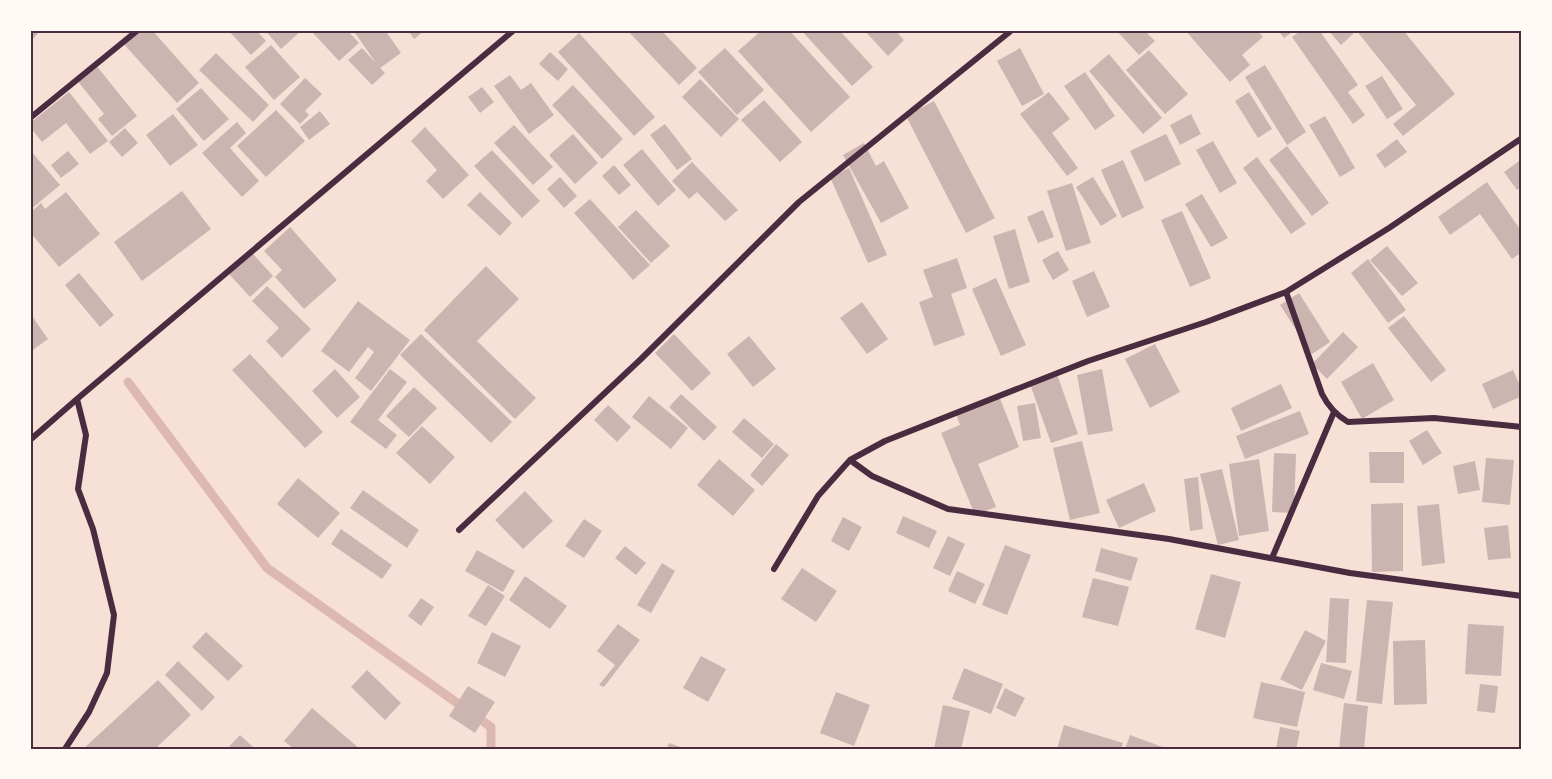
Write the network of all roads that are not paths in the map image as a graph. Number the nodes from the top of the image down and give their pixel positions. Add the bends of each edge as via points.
1 (138, 30) edge
2 (514, 30) edge
3 (1012, 30) edge
4 (30, 118) edge
5 (1522, 138) edge
6 (1286, 292) junction
7 (77, 399) junction
8 (1334, 412) junction
9 (1522, 427) edge
10 (30, 440) edge
11 (850, 460) junction
12 (459, 530) dead end
13 (1272, 558) junction
14 (774, 569) dead end
15 (1522, 596) edge
16 (65, 749) edge

1 - 4 street
2 - 7 street
3 - 12 street via 799,202 641,359
5 - 6 street
6 - 8 street via 1322,394
6 - 11 street via 1088,361 885,441
7 - 10 street
7 - 16 street via 86,435 78,489 93,530 114,615 107,673 89,712
8 - 9 street via 1348,422 1434,418
8 - 13 street
11 - 13 street via 873,476 948,509 1169,539
11 - 14 street via 818,496
13 - 15 street via 1350,573

